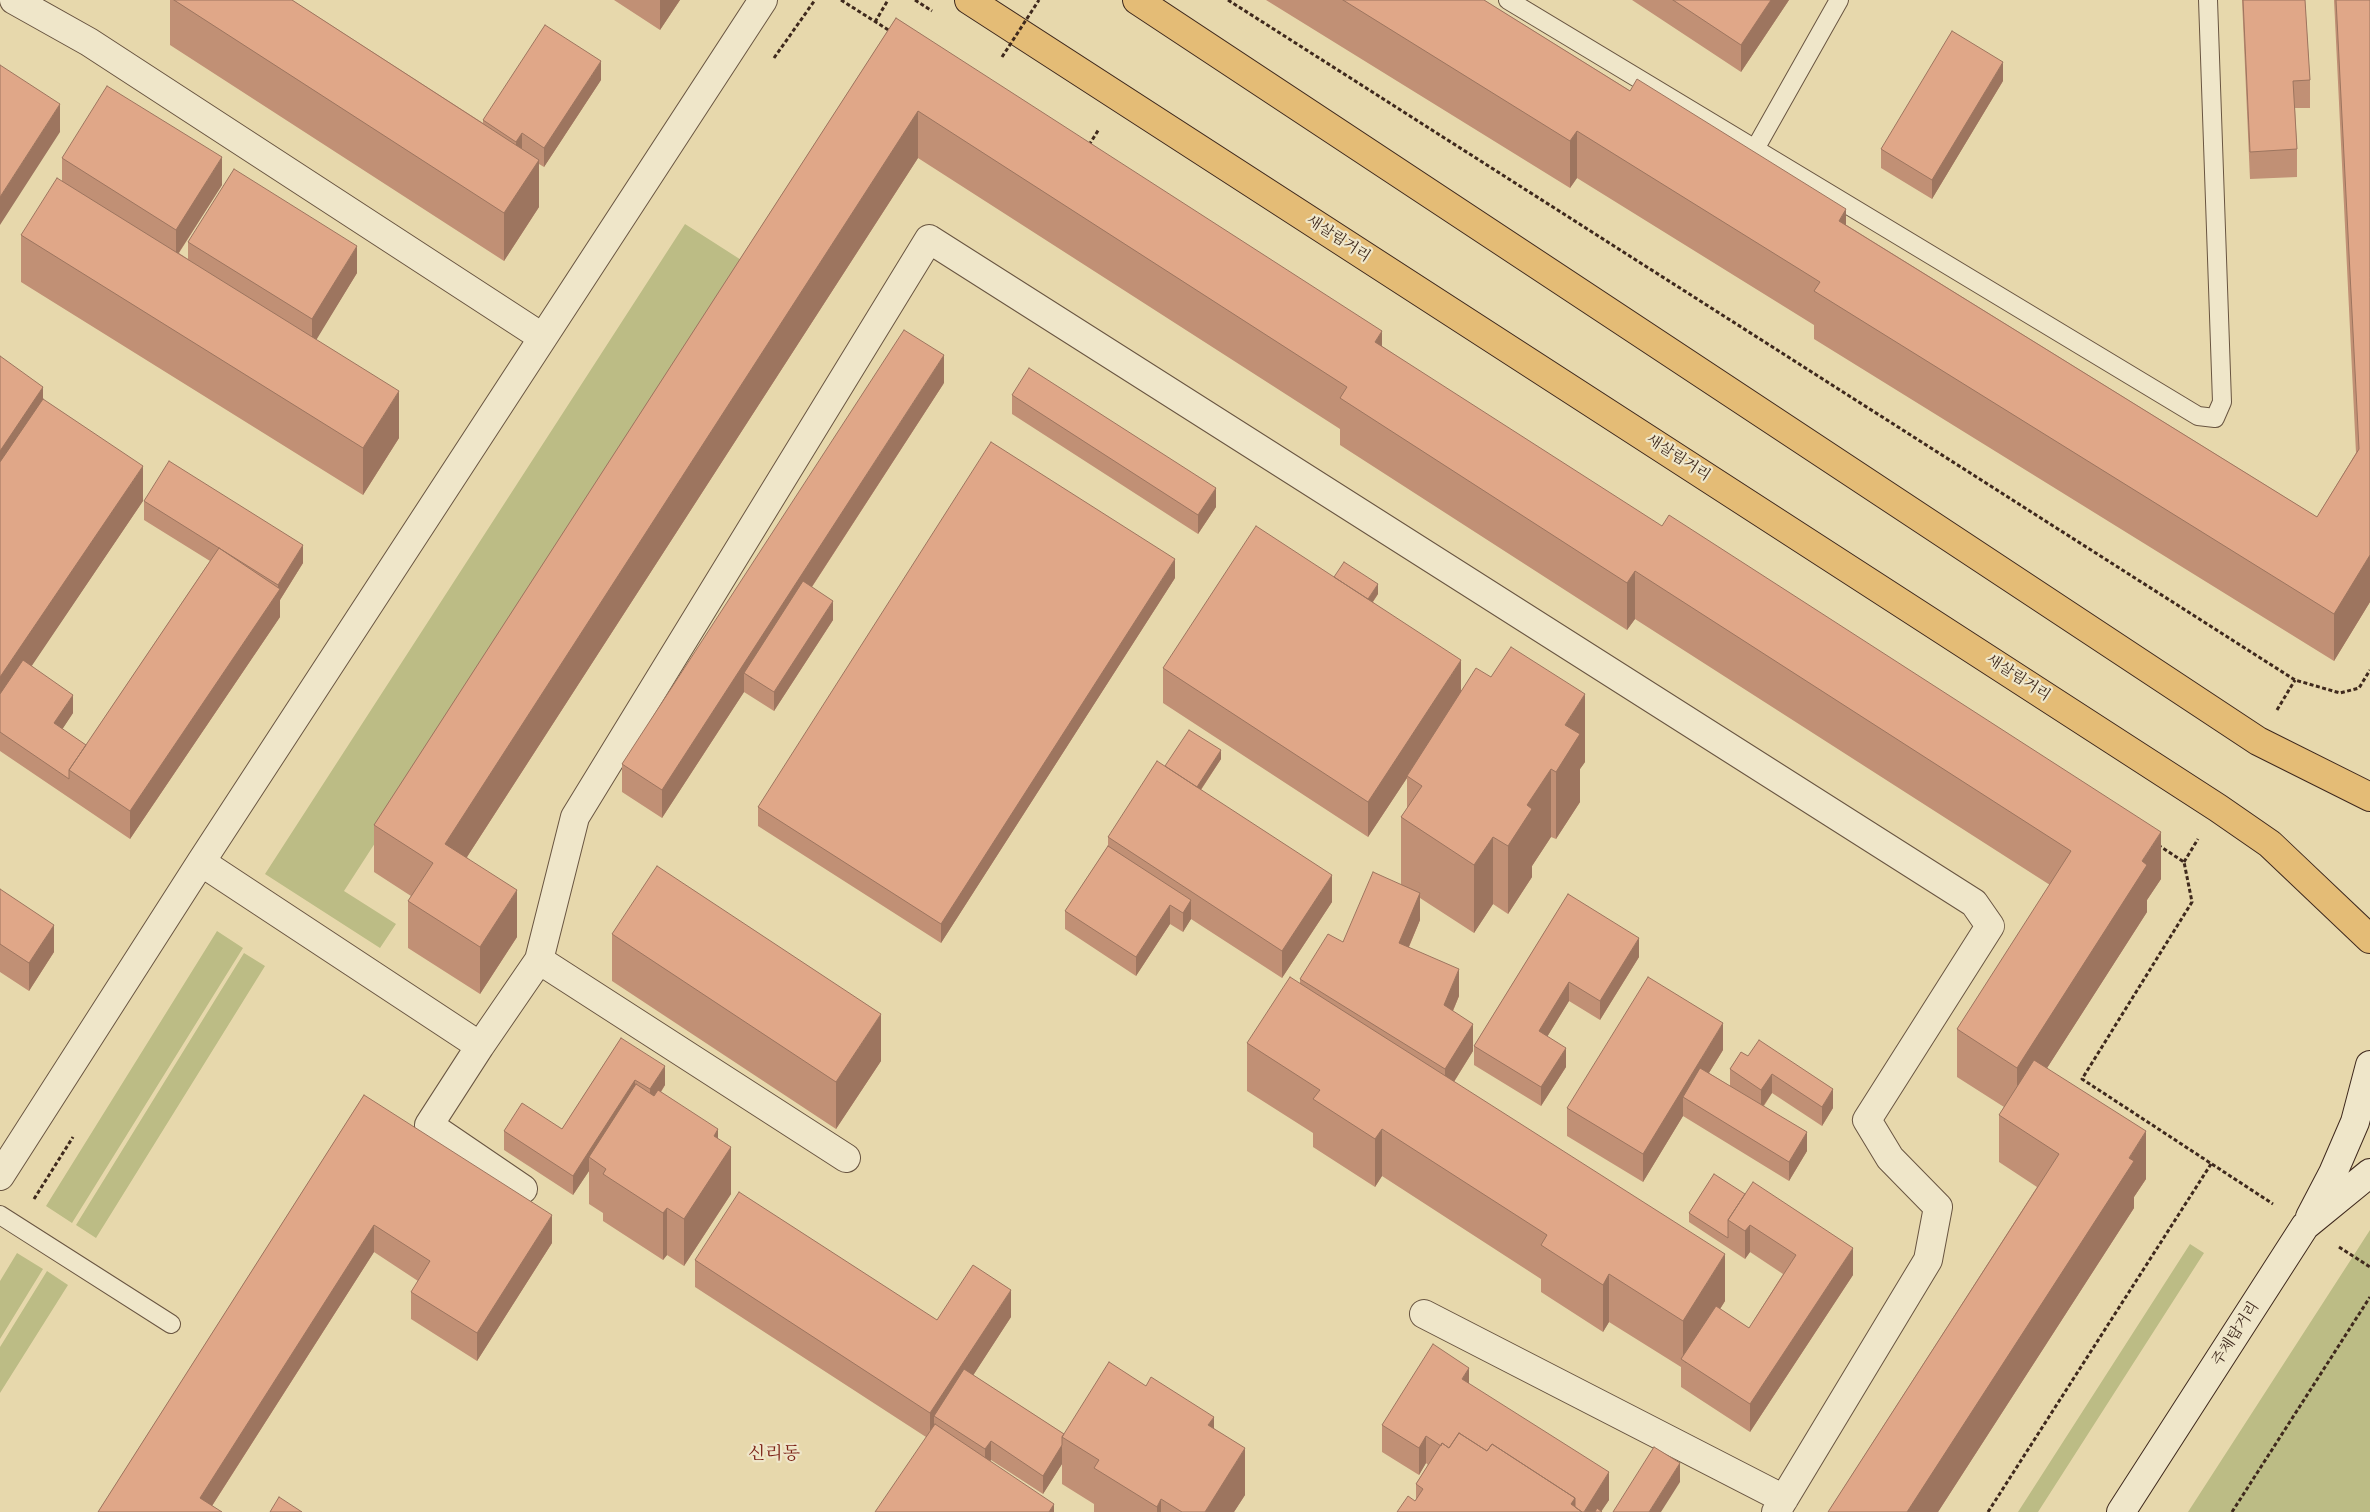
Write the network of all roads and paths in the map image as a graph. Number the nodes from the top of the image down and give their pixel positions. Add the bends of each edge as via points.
1 (14, 0) edge
2 (763, 0) edge
3 (841, 0) edge
4 (888, 0) edge
5 (969, 0) edge
6 (1039, 0) edge
7 (1137, 0) edge
8 (1228, 0) edge
9 (1508, 0) edge
10 (1838, 0) edge
11 (2208, 0) edge
12 (875, 22) junction
13 (892, 32) edge
14 (1002, 57) dead end
15 (1102, 123) dead end
16 (1088, 147) edge
17 (1755, 148) junction
18 (542, 337) junction
19 (2370, 670) edge
20 (2370, 797) edge
21 (2150, 840) edge
22 (201, 862) junction
23 (2370, 939) edge
24 (539, 960) junction
25 (480, 1046) junction
26 (2370, 1065) edge
27 (846, 1158) dead end
28 (2370, 1173) edge
29 (0, 1176) edge
30 (523, 1189) dead end
31 (0, 1215) edge
32 (2305, 1226) junction
33 (2370, 1297) edge
34 (1424, 1314) dead end
35 (171, 1324) dead end
36 (1780, 1506) edge
37 (1988, 1512) edge
38 (2120, 1512) edge
39 (2232, 1512) edge

1 - 18 street via 89,42
2 - 18 street
3 - 12 path
4 - 12 path
5 - 23 main road, 새살림거리 via 2218,808 2270,844
6 - 14 path, bridge
7 - 20 main road via 2258,741
8 - 19 path via 2295,680 2340,693 2359,688
9 - 17 lane
10 - 17 lane
11 - 17 lane via 2222,402 2215,418 2198,416
12 - 13 path
15 - 16 path
18 - 22 street
21 - 37 path via 2184,862 2192,902 2082,1079 2211,1164
22 - 25 street
22 - 29 street
24 - 25 street
24 - 27 street
24 - 36 street via 574,818 929,239 1974,904 1990,926 1867,1120 1890,1158 1938,1208 1928,1260
25 - 30 street via 429,1125
26 - 32 street via 2355,1122
28 - 32 street, 주체탑거리
31 - 35 lane
32 - 38 street, 주체탑거리
33 - 39 path
34 - 36 street

